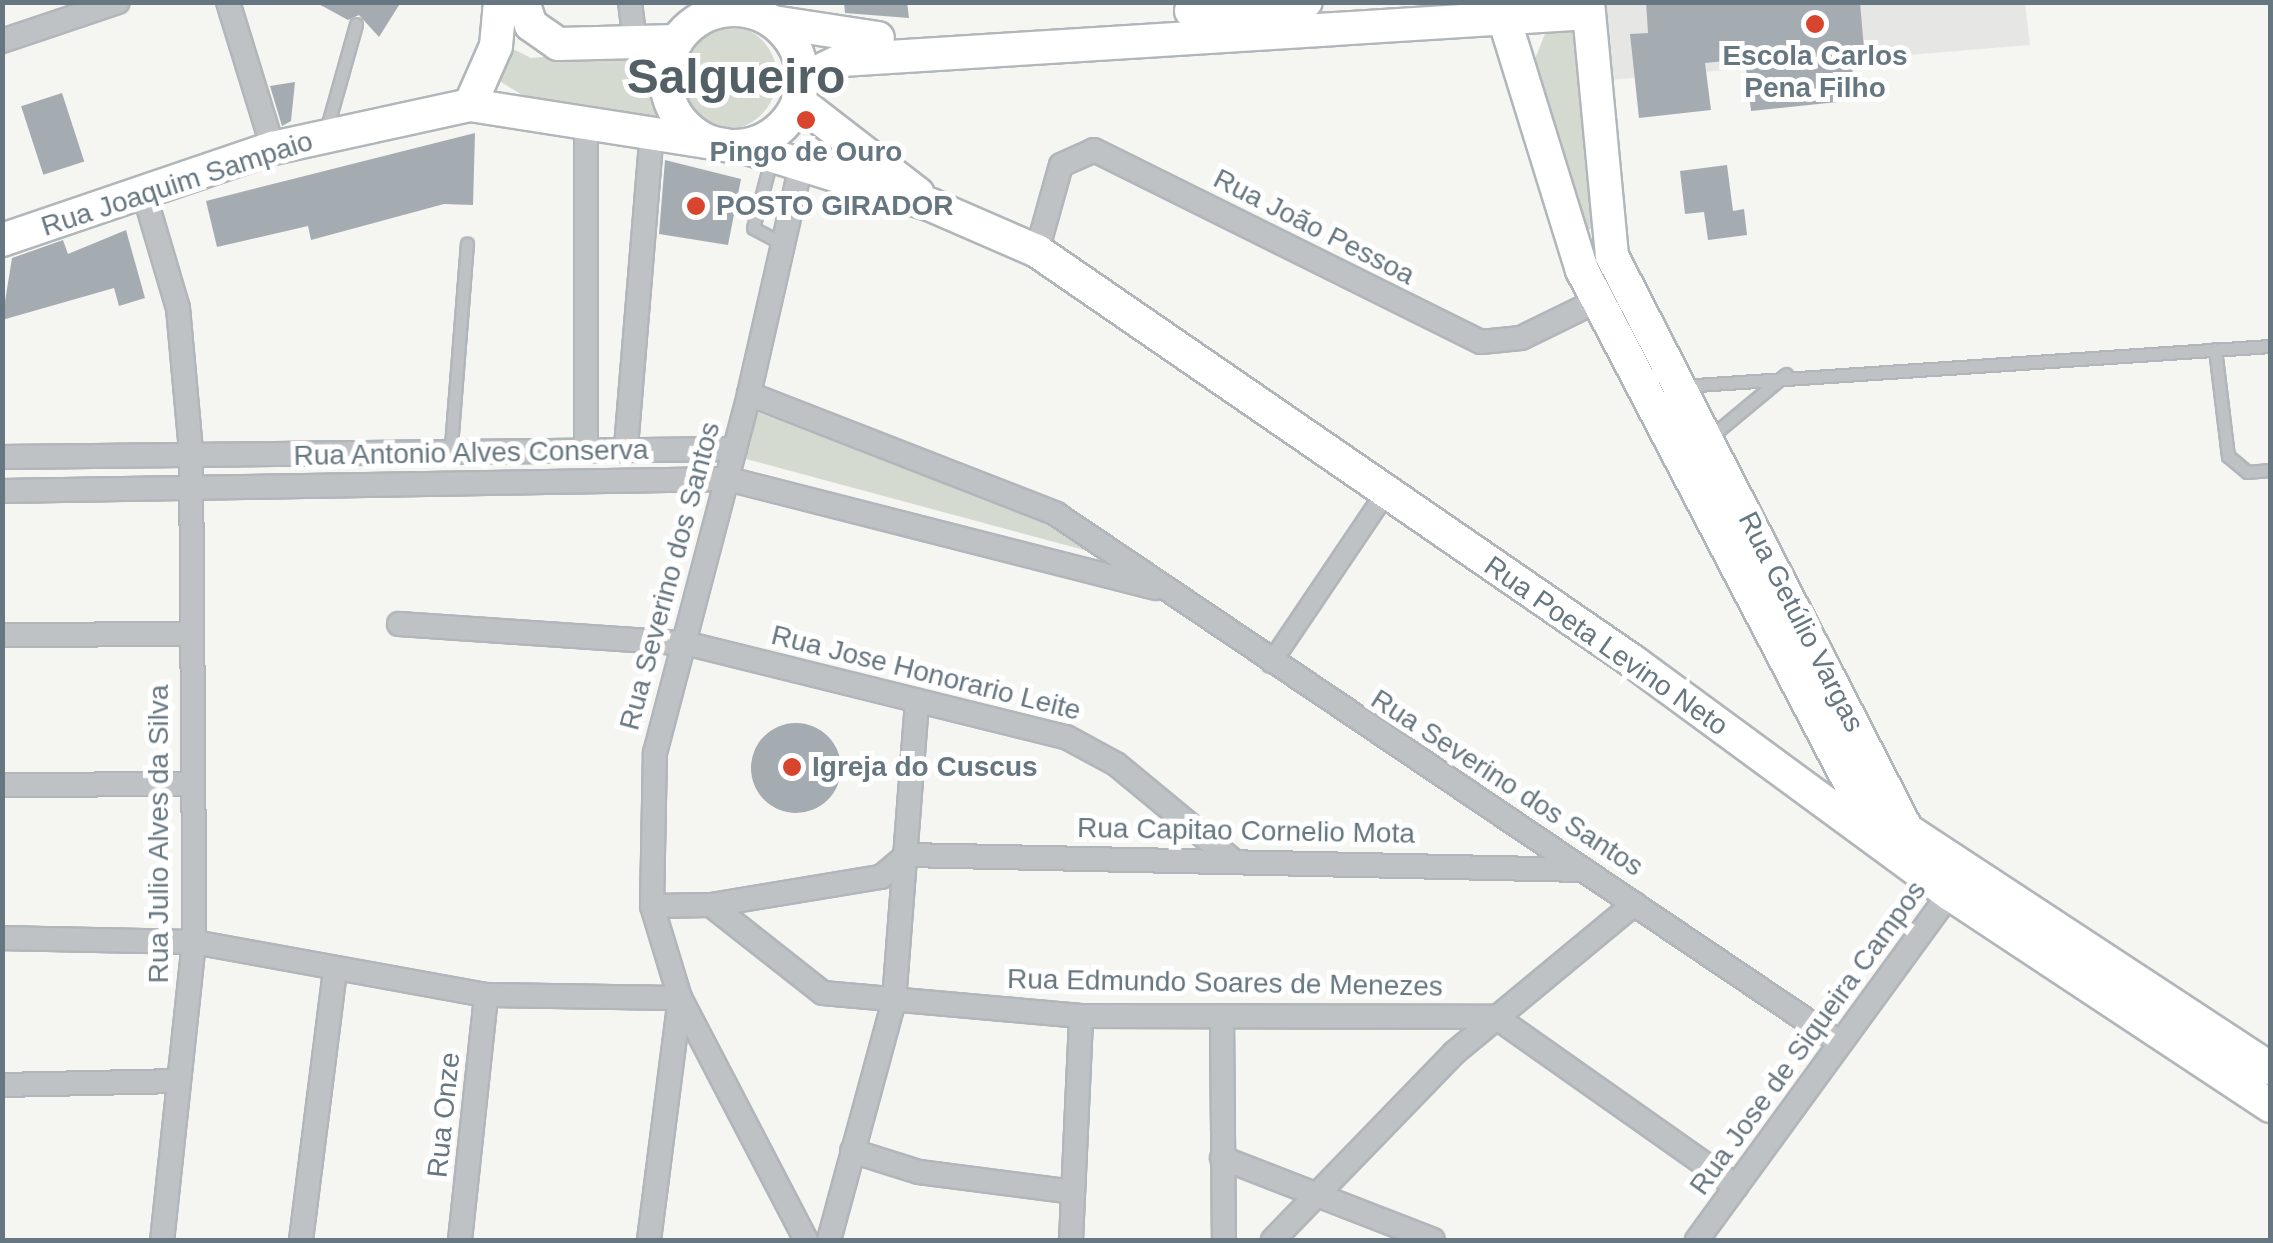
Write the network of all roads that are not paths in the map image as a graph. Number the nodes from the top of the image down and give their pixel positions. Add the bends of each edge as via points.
1 (118, 2) edge
2 (228, 2) edge
3 (500, 2) edge
4 (524, 2) edge
5 (630, 2) edge
6 (1588, 8) edge
7 (1320, 10) edge
8 (763, 12) edge
9 (1501, 13) edge
10 (356, 24) dead end
11 (1016, 38) junction
12 (635, 40) junction
13 (677, 41) junction
14 (2, 42) edge
15 (496, 46) junction
16 (801, 90) junction
17 (470, 106) junction
18 (525, 110) junction
19 (586, 120) junction
20 (652, 132) junction
21 (324, 137) junction
22 (273, 148) junction
23 (761, 154) junction
24 (143, 190) junction
25 (932, 204) junction
26 (2, 240) edge
27 (468, 244) dead end
28 (784, 244) junction
29 (1037, 252) junction
30 (1613, 292) junction
31 (2270, 346) edge
32 (2216, 349) junction
33 (1786, 374) junction
34 (1666, 391) junction
35 (749, 394) junction
36 (451, 446) junction
37 (1693, 446) junction
38 (586, 447) junction
39 (626, 448) junction
40 (734, 450) junction
41 (191, 451) junction
42 (2, 457) edge
43 (2270, 470) edge
44 (728, 480) junction
45 (191, 487) junction
46 (2, 491) edge
47 (1385, 494) junction
48 (1168, 590) junction
49 (399, 624) dead end
50 (189, 634) junction
51 (2, 636) edge
52 (689, 644) junction
53 (1270, 663) junction
54 (917, 704) junction
55 (189, 784) junction
56 (2, 785) edge
57 (1882, 845) junction
58 (906, 855) junction
59 (1230, 858) junction
60 (1585, 870) junction
61 (1958, 882) junction
62 (1634, 904) junction
63 (652, 906) junction
64 (711, 906) junction
65 (2, 938) edge
66 (194, 942) junction
67 (335, 972) junction
68 (486, 996) junction
69 (680, 998) junction
70 (894, 1001) junction
71 (1080, 1016) junction
72 (1496, 1017) junction
73 (1222, 1018) junction
74 (1837, 1041) junction
75 (2270, 1068) edge
76 (179, 1082) junction
77 (2, 1085) edge
78 (2270, 1106) edge
79 (852, 1152) junction
80 (1222, 1158) junction
81 (1736, 1186) junction
82 (1073, 1192) junction
83 (1315, 1194) junction
84 (162, 1240) edge
85 (301, 1240) edge
86 (460, 1240) edge
87 (649, 1240) edge
88 (806, 1240) edge
89 (829, 1240) edge
90 (1071, 1240) edge
91 (1224, 1240) edge
92 (1273, 1240) edge
93 (1433, 1240) edge
94 (1697, 1240) edge

1 - 14 street
2 - 22 street
3 - 15 main road
4 - 12 main road via 538,34 558,44
5 - 12 street
6 - 9 main road
6 - 30 main road, Rua Getúlio Vargas
7 - 9 main road
7 - 11 main road
8 - 11 main road via 856,40
8 - 13 main road via 712,14
8 - 16 main road via 800,57
9 - 30 main road, Rua Getúlio Vargas via 1563,228
10 - 21 lane
11 - 16 main road via 842,60
12 - 13 main road
13 - 23 main road via 667,72 672,106 702,138
15 - 17 main road
15 - 18 main road
16 - 23 main road via 787,122
16 - 25 main road, Rua Poeta Levino Neto
17 - 18 main road, Rua Joaquim Sampaio
17 - 21 main road, Rua Joaquim Sampaio
18 - 19 main road, Rua Joaquim Sampaio
19 - 20 main road, Rua Joaquim Sampaio
19 - 38 street
20 - 23 main road, Rua Joaquim Sampaio
20 - 39 street
21 - 22 main road, Rua Joaquim Sampaio
22 - 24 main road, Rua Joaquim Sampaio
23 - 25 main road, Rua Poeta Levino Neto
23 - 28 street
23 - 28 lane via 753,228
24 - 26 main road, Rua Joaquim Sampaio
24 - 41 street, Rua Julio Alves da Silva via 178,308
25 - 29 main road, Rua Poeta Levino Neto
27 - 36 lane
28 - 35 street
29 - 30 street, Rua João Pessoa via 1061,165 1094,150 1471,339 1521,338
29 - 47 main road, Rua Poeta Levino Neto
30 - 34 main road, Rua Getúlio Vargas
31 - 32 lane
32 - 33 lane
32 - 43 lane via 2228,456 2247,472
33 - 34 lane
33 - 37 lane
34 - 37 main road, Rua Getúlio Vargas
35 - 40 street, Rua Severino dos Santos
35 - 48 street, Rua Severino dos Santos via 1056,514
36 - 38 street
36 - 41 street
37 - 57 main road, Rua Getúlio Vargas
37 - 61 main road, Rua Getúlio Vargas via 1908,830
38 - 39 street
39 - 40 street
40 - 44 street, Rua Severino dos Santos
41 - 42 street
41 - 45 street, Rua Julio Alves da Silva
44 - 45 street, Rua Antonio Alves Conserva
44 - 48 street, Rua Antonio Alves Conserva
44 - 52 street, Rua Severino dos Santos
45 - 46 street, Rua Antonio Alves Conserva
45 - 50 street, Rua Julio Alves da Silva
47 - 53 street
47 - 57 main road, Rua Poeta Levino Neto
48 - 53 street, Rua Severino dos Santos
49 - 52 street, Rua Jose Honorario Leite
50 - 51 street
50 - 55 street, Rua Julio Alves da Silva
52 - 54 street, Rua Jose Honorario Leite
52 - 63 street, Rua Severino dos Santos via 655,753
53 - 60 street, Rua Severino dos Santos
54 - 58 street
54 - 59 street, Rua Jose Honorario Leite via 1090,746
55 - 56 street
55 - 66 street, Rua Julio Alves da Silva
57 - 61 main road, Rua Poeta Levino Neto
58 - 59 street, Rua Capitao Cornelio Mota
58 - 64 street via 880,876
58 - 70 street
59 - 60 street, Rua Capitao Cornelio Mota
60 - 62 street, Rua Severino dos Santos
61 - 74 street, Rua Jose de Siqueira Campos
61 - 75 main road, Rua Getúlio Vargas
61 - 78 main road, Rua Poeta Levino Neto
62 - 72 street
62 - 74 street, Rua Severino dos Santos
63 - 64 street
63 - 69 street, Rua Severino dos Santos
64 - 70 street, Rua Edmundo Soares de Menezes via 824,993
65 - 66 street
66 - 67 street
66 - 76 street, Rua Julio Alves da Silva
67 - 68 street
67 - 85 street
68 - 69 street
68 - 86 street, Rua Onze
69 - 87 street
69 - 88 street
70 - 71 street, Rua Edmundo Soares de Menezes
70 - 79 street
71 - 73 street, Rua Edmundo Soares de Menezes
71 - 82 street
72 - 73 street, Rua Edmundo Soares de Menezes
72 - 81 street
72 - 83 street
73 - 80 street
74 - 81 street, Rua Jose de Siqueira Campos
76 - 77 street
76 - 84 street, Rua Julio Alves da Silva
79 - 82 street via 919,1172
79 - 89 street
80 - 83 street
80 - 91 street
81 - 94 street, Rua Jose de Siqueira Campos
82 - 90 street
83 - 92 street
83 - 93 street

